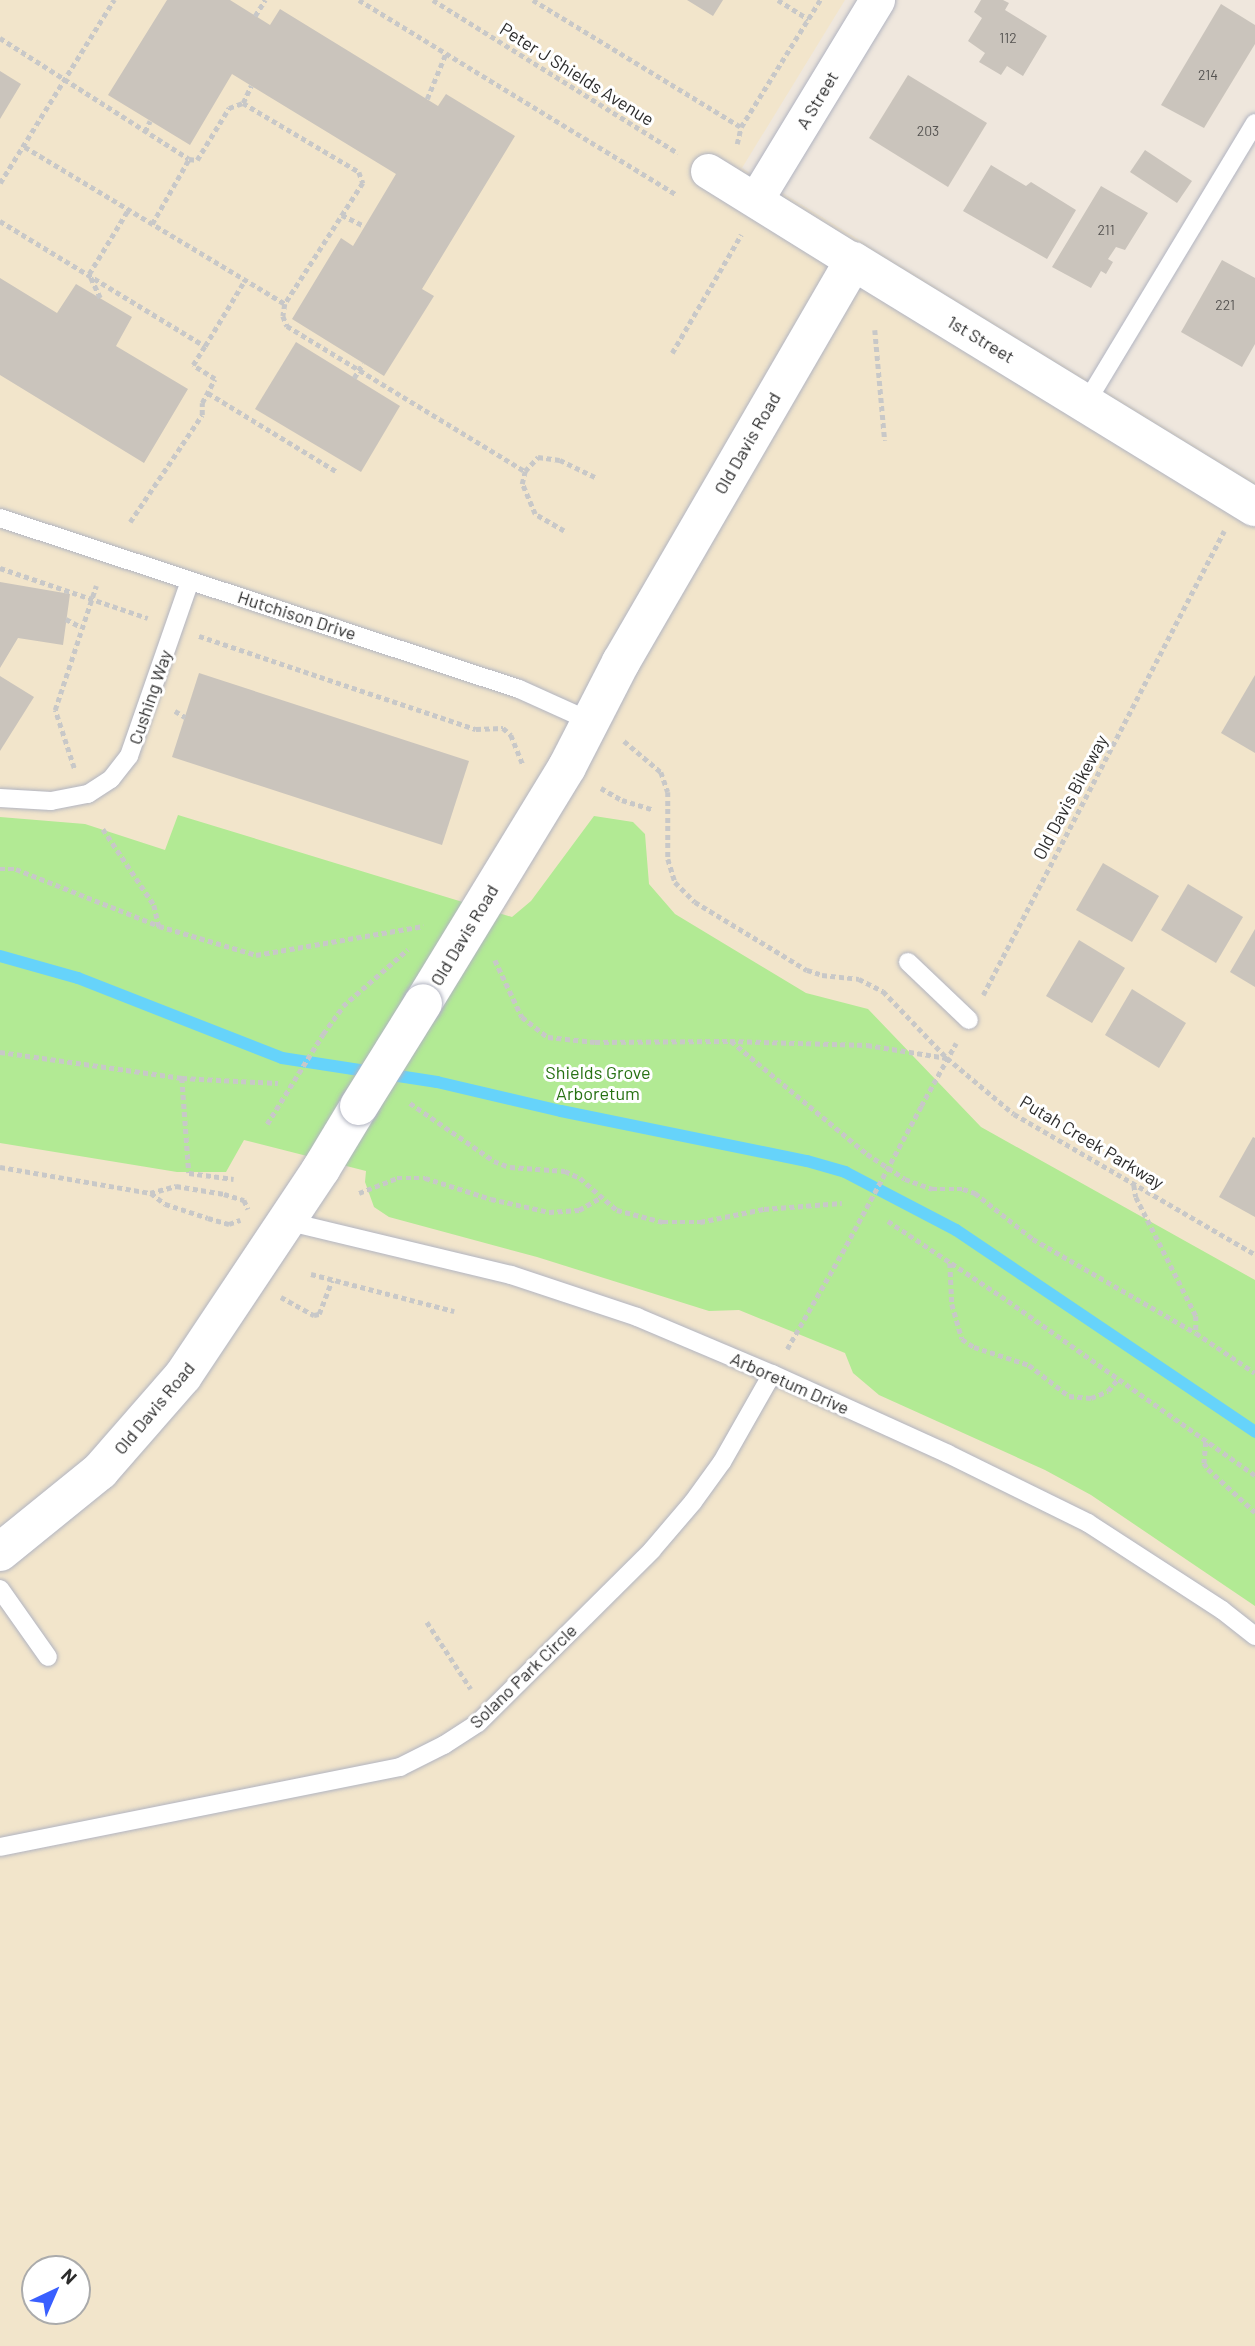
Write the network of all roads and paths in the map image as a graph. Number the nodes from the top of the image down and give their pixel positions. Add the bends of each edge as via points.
1 (114, 0) edge
2 (265, 0) edge
3 (359, 0) edge
4 (433, 0) edge
5 (533, 0) edge
6 (778, 0) edge
7 (820, 0) edge
8 (877, 0) edge
9 (255, 16) dead end
10 (809, 19) junction
11 (0, 38) edge
12 (446, 53) junction
13 (65, 81) junction
14 (251, 86) dead end
15 (427, 99) dead end
16 (243, 103) junction
17 (150, 121) dead end
18 (1255, 123) edge
19 (145, 132) junction
20 (25, 147) junction
21 (189, 159) junction
22 (708, 171) joint
23 (0, 183) edge
24 (756, 199) junction
25 (686, 201) dead end
26 (128, 210) junction
27 (342, 215) junction
28 (0, 221) edge
29 (152, 224) junction
30 (365, 226) dead end
31 (741, 234) dead end
32 (853, 261) junction
33 (89, 274) junction
34 (245, 280) junction
35 (100, 298) dead end
36 (285, 304) junction
37 (875, 330) dead end
38 (205, 346) junction
39 (673, 353) dead end
40 (363, 363) dead end
41 (358, 369) junction
42 (354, 378) dead end
43 (208, 393) junction
44 (1086, 403) junction
45 (885, 441) dead end
46 (336, 471) dead end
47 (525, 471) junction
48 (595, 477) dead end
49 (1248, 503) edge
50 (0, 518) edge
51 (130, 522) dead end
52 (564, 531) dead end
53 (0, 568) edge
54 (190, 580) junction
55 (96, 586) dead end
56 (90, 598) junction
57 (66, 620) dead end
58 (81, 627) junction
59 (174, 628) junction
60 (590, 721) junction
61 (511, 735) dead end
62 (74, 768) dead end
63 (601, 788) dead end
64 (0, 798) edge
65 (652, 809) dead end
66 (103, 828) dead end
67 (159, 926) dead end
68 (908, 962) dead end
69 (968, 1020) junction
70 (323, 1034) dead end
71 (730, 1041) dead end
72 (0, 1052) edge
73 (947, 1058) junction
74 (182, 1078) junction
75 (278, 1083) dead end
76 (410, 1104) dead end
77 (267, 1124) dead end
78 (0, 1167) edge
79 (234, 1179) dead end
80 (1134, 1184) junction
81 (150, 1192) junction
82 (359, 1193) dead end
83 (600, 1198) junction
84 (842, 1203) dead end
85 (286, 1221) junction
86 (888, 1221) dead end
87 (1255, 1255) edge
88 (950, 1263) junction
89 (311, 1274) dead end
90 (332, 1280) junction
91 (280, 1297) dead end
92 (454, 1311) dead end
93 (1196, 1332) junction
94 (1255, 1373) edge
95 (772, 1374) junction
96 (1117, 1380) junction
97 (1206, 1442) junction
98 (1255, 1475) edge
99 (1255, 1512) edge
100 (0, 1552) edge
101 (0, 1589) edge
102 (427, 1622) dead end
103 (1255, 1636) edge
104 (48, 1657) dead end
105 (473, 1692) dead end
106 (0, 1847) edge

1 - 13 path
2 - 9 path
3 - 12 path
4 - 22 path, Peter J Shields Avenue
5 - 10 path via 741,127
6 - 10 path
7 - 10 path
8 - 24 street, A Street
11 - 13 path
12 - 15 path
12 - 25 path
13 - 19 path
13 - 20 path
14 - 16 path
16 - 21 path via 229,108 197,160
16 - 27 path via 359,172 363,183
17 - 19 path
18 - 44 lane
19 - 21 path
20 - 23 path
20 - 26 path
21 - 29 path
22 - 24 street, 1st Street
24 - 32 street, 1st Street
26 - 29 path
26 - 33 path
27 - 30 path
27 - 36 path
28 - 33 path
29 - 34 path
31 - 39 path
32 - 44 street, 1st Street
32 - 60 street, Old Davis Road
33 - 35 path
33 - 38 path
34 - 36 path
34 - 38 path
36 - 41 path via 287,326
37 - 45 path
38 - 43 path via 193,365 215,379
40 - 41 path
41 - 42 path
41 - 47 path
43 - 46 path
43 - 51 path via 202,415
44 - 49 street, 1st Street
47 - 48 path via 538,457 560,460
47 - 52 path via 522,484 535,514
49 - 69 path, Old Davis Bikeway
50 - 54 lane, Hutchison Drive
53 - 56 path
54 - 59 lane, Cushing Way
54 - 60 lane, Hutchison Drive via 519,689
55 - 56 path
56 - 58 path
56 - 59 path
57 - 58 path
58 - 62 path via 55,709
59 - 61 path via 475,729 503,728
59 - 64 lane, Cushing Way via 129,756 111,779 88,794 51,801
60 - 73 path, Putah Creek Parkway via 627,743 661,772 668,792 667,859 675,882 695,902 807,970 859,979 883,991
60 - 85 street, Old Davis Road, bridge via 562,775
63 - 65 path
66 - 67 path via 154,905
68 - 69 lane
69 - 73 path, Old Davis Bikeway
70 - 77 path, bridge
71 - 93 path via 867,1154 905,1179 932,1189 975,1193 1033,1239
72 - 74 path
73 - 80 path, Putah Creek Parkway via 1014,1114
73 - 95 path, Old Davis Bikeway, bridge
74 - 75 path
74 - 79 path via 190,1173
76 - 83 path via 494,1161 510,1167 565,1171 580,1178
78 - 81 path
80 - 87 path, Putah Creek Parkway
80 - 93 path via 1136,1197 1196,1316
81 - 81 path via 165,1204 229,1224 251,1216 244,1200 224,1194 176,1186
82 - 83 path via 397,1178 425,1178 549,1212 579,1209
83 - 84 path via 617,1210 663,1223
85 - 95 lane, Arboretum Drive via 511,1275 637,1317
85 - 100 street, Old Davis Road via 209,1340 147,1421 100,1471
86 - 88 path
88 - 96 path
88 - 96 path via 952,1304 962,1339 1029,1365 1069,1396 1091,1398 1108,1391
89 - 90 path
90 - 91 path via 319,1314
90 - 92 path
93 - 94 path
95 - 103 lane, Arboretum Drive via 1088,1523
95 - 106 lane, Solano Park Circle via 722,1462 652,1550 478,1723 444,1745 400,1766
96 - 97 path
97 - 98 path
97 - 99 path via 1204,1463 1208,1469
101 - 104 lane
102 - 105 path

